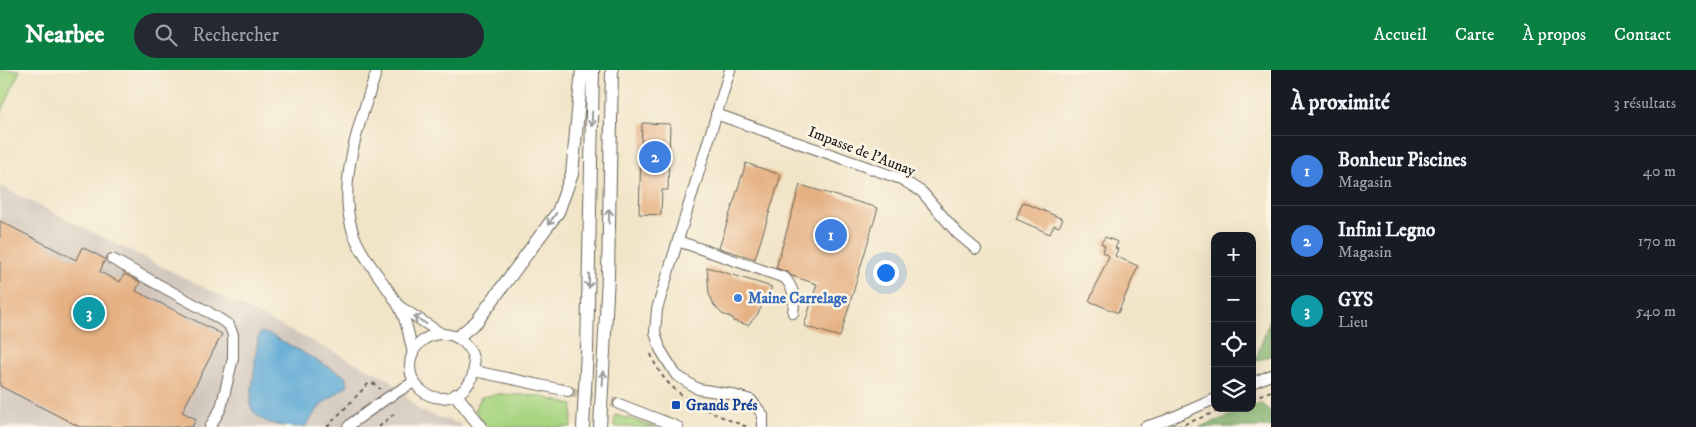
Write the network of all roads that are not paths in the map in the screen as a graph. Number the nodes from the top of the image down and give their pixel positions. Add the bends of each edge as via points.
1 (377, 70) edge
2 (582, 70) edge
3 (593, 70) edge
4 (612, 70) edge
5 (730, 70) edge
6 (716, 114) junction
7 (678, 242) junction
8 (976, 249) dead end
9 (112, 259) dead end
10 (399, 306) junction
11 (793, 313) dead end
12 (442, 334) junction
13 (458, 337) junction
14 (412, 353) junction
15 (474, 371) junction
16 (1271, 375) edge
17 (1256, 381) edge
18 (414, 382) junction
19 (568, 391) tunnel mouth
20 (456, 395) junction
21 (1211, 401) edge
22 (619, 404) tunnel mouth
23 (210, 427) edge
24 (348, 427) edge
25 (481, 427) edge
26 (583, 427) edge
27 (600, 427) edge
28 (678, 427) edge
29 (763, 427) edge
30 (1145, 427) edge

1 - 10 street via 352,151 348,185 350,214 359,246
2 -> 13 main road via 572,174 558,212 477,321
3 -> 26 main road
27 -> 4 main road via 608,276
5 - 6 street
6 - 7 street
6 - 8 street, Impasse de l'Aunay via 901,179 922,192 958,234
7 - 11 street via 785,278 795,293
7 - 29 street via 657,309 655,332 660,349 676,375 698,389 751,400 763,415
9 - 23 street via 229,325 233,335 233,358 221,408
12 -> 10 street
10 - 14 street via 408,328
12 - 13 street
12 - 14 street via 425,338
13 - 15 street via 472,352
14 - 18 street via 410,363
15 - 19 street
15 - 20 street via 465,389
16 - 17 street
18 - 20 street via 428,395 438,398
18 - 24 street via 386,398
20 - 25 main road
21 - 30 street
22 - 28 street

